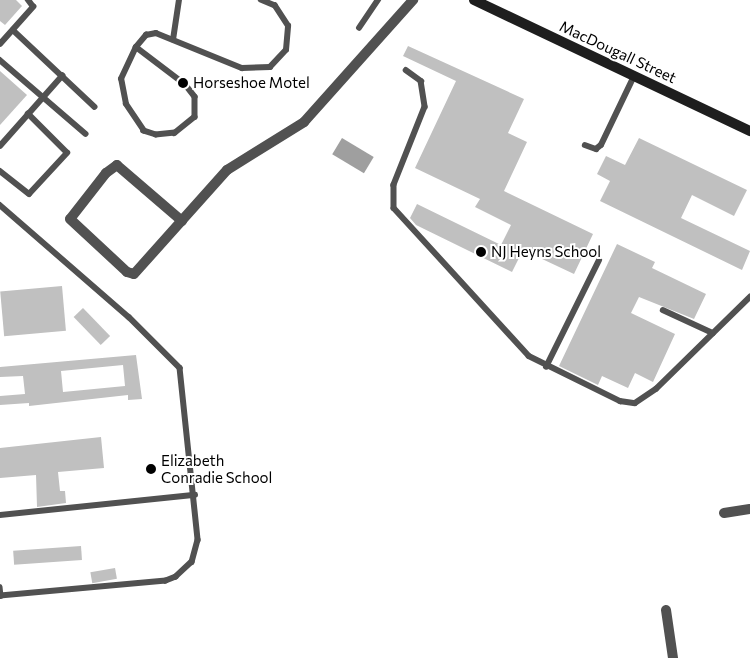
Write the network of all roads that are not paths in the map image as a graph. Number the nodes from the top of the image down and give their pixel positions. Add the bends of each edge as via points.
1 (28, 0) edge
2 (179, 0) edge
3 (261, 0) edge
4 (378, 0) edge
5 (413, 0) edge
6 (474, 0) edge
7 (359, 28) dead end
8 (13, 30) junction
9 (173, 40) junction
10 (0, 44) edge
11 (136, 47) junction
12 (0, 60) edge
13 (406, 70) dead end
14 (62, 76) junction
15 (634, 76) junction
16 (44, 96) junction
17 (95, 107) dead end
18 (28, 114) junction
19 (750, 131) edge
20 (86, 134) dead end
21 (585, 145) dead end
22 (0, 146) edge
23 (0, 171) edge
24 (0, 205) edge
25 (182, 220) junction
26 (599, 260) dead end
27 (750, 298) edge
28 (663, 310) dead end
29 (713, 333) junction
30 (546, 367) junction
31 (195, 495) junction
32 (750, 509) edge
33 (724, 513) dead end
34 (0, 515) edge
35 (0, 587) edge
36 (0, 596) edge
37 (666, 610) dead end
38 (673, 658) edge

1 - 8 lane via 33,7
2 - 9 lane
3 - 9 lane via 275,6 288,26 283,56 270,67 242,68
4 - 7 lane
5 - 25 street via 304,122 227,170
6 - 15 street, MacDougall Street
8 - 10 lane
8 - 14 lane
9 - 11 lane via 148,33
11 - 11 lane via 194,94 197,113 182,130 156,135 144,131 134,120 121,86 124,67
12 - 16 lane
13 - 30 lane via 422,84 424,107 394,185 394,208 523,350
14 - 16 lane
14 - 17 lane
15 - 19 street, MacDougall Street
15 - 21 lane via 600,146 594,149
16 - 18 lane
16 - 20 lane
18 - 22 lane
18 - 23 lane via 67,153 29,194
24 - 31 lane via 176,361 184,383
25 - 25 street via 132,274 70,219 106,173 117,165
26 - 30 lane
27 - 29 lane
28 - 29 lane
29 - 30 lane via 656,389 635,403 620,401
31 - 34 lane
31 - 36 lane via 196,556 176,577
32 - 33 street
35 - 36 lane
37 - 38 street

